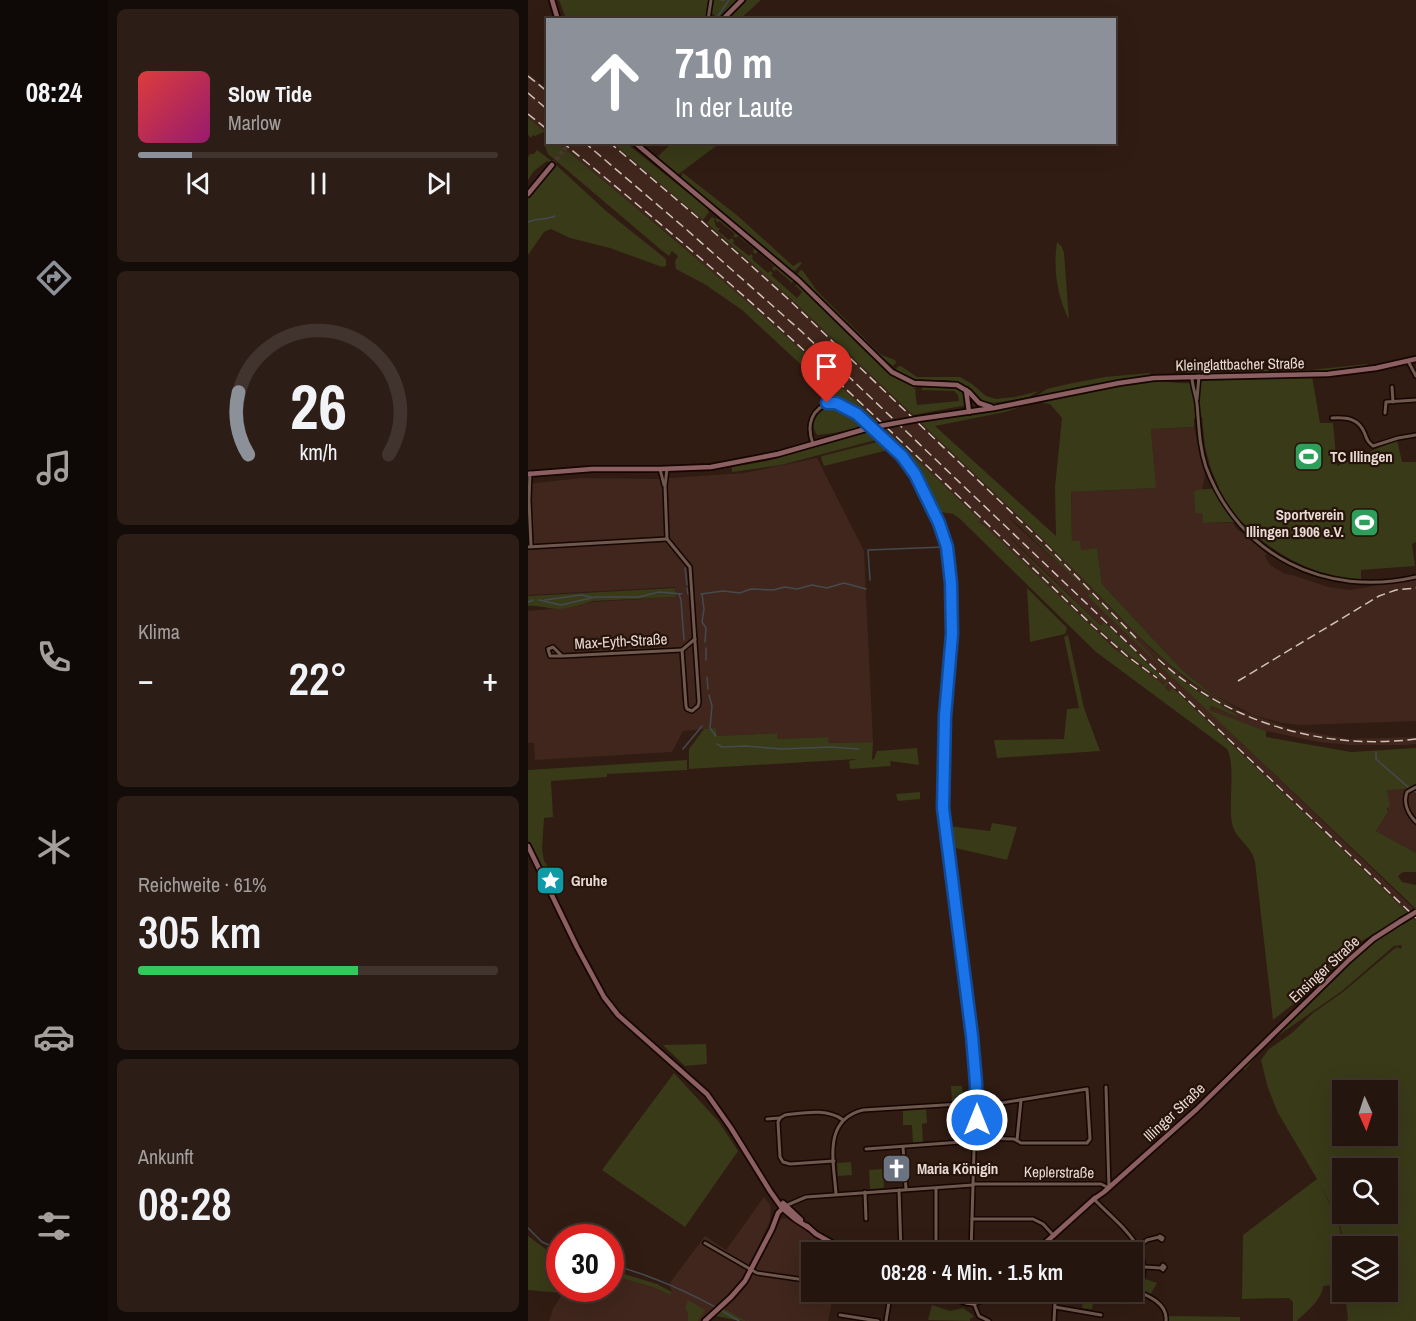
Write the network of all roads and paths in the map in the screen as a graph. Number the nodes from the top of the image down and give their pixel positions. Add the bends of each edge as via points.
1 (552, 0) edge
2 (711, 0) edge
3 (742, 0) edge
4 (557, 18) edge
5 (708, 18) edge
6 (724, 18) edge
7 (636, 144) edge
8 (640, 144) edge
9 (645, 152) junction
10 (552, 165) tunnel mouth
11 (528, 195) edge
12 (1416, 360) edge
13 (1408, 361) junction
14 (1416, 374) edge
15 (1192, 376) junction
16 (1199, 376) junction
17 (1392, 387) dead end
18 (966, 390) junction
19 (974, 399) junction
20 (1416, 400) edge
21 (1197, 401) junction
22 (1393, 402) junction
23 (994, 408) junction
24 (971, 412) junction
25 (1385, 413) dead end
26 (1332, 417) dead end
27 (1416, 435) edge
28 (813, 444) junction
29 (667, 469) junction
30 (660, 470) junction
31 (529, 473) edge
32 (665, 486) junction
33 (529, 498) edge
34 (529, 513) edge
35 (667, 539) junction
36 (530, 546) edge
37 (1416, 577) edge
38 (695, 639) junction
39 (682, 650) junction
40 (562, 656) dead end
41 (1416, 787) edge
42 (1416, 822) edge
43 (528, 846) edge
44 (1416, 912) edge
45 (1255, 1052) joint
46 (1106, 1087) dead end
47 (1021, 1100) junction
48 (977, 1105) junction
49 (780, 1118) junction
50 (767, 1119) dead end
51 (843, 1120) junction
52 (975, 1140) junction
53 (1017, 1140) junction
54 (903, 1147) junction
55 (866, 1149) dead end
56 (834, 1161) junction
57 (973, 1185) junction
58 (936, 1188) junction
59 (1109, 1188) junction
60 (899, 1190) junction
61 (906, 1190) junction
62 (865, 1192) junction
63 (836, 1194) junction
64 (1094, 1199) junction
65 (786, 1208) junction
66 (866, 1219) dead end
67 (972, 1219) junction
68 (1054, 1236) junction
69 (1159, 1237) dead end
70 (832, 1242) edge
71 (901, 1242) edge
72 (936, 1242) edge
73 (971, 1242) edge
74 (1047, 1242) edge
75 (1134, 1242) edge
76 (705, 1243) dead end
77 (1143, 1243) edge
78 (1143, 1261) edge
79 (1144, 1267) junction
80 (1161, 1268) dead end
81 (751, 1271) junction
82 (1143, 1271) edge
83 (801, 1280) edge
84 (1143, 1294) edge
85 (889, 1302) edge
86 (968, 1302) edge
87 (982, 1302) edge
88 (1052, 1302) edge
89 (973, 1304) junction
90 (1055, 1307) junction
91 (840, 1315) dead end
92 (1101, 1315) dead end
93 (980, 1319) edge
94 (705, 1321) edge
95 (878, 1321) edge
96 (886, 1321) edge
97 (989, 1321) edge
98 (1054, 1321) edge
99 (1166, 1321) edge

1 - 4 street
2 - 5 street
3 - 6 street
7 - 9 street
8 - 9 street
9 - 18 street via 798,280 897,375 914,383 951,384
10 - 11 street
12 - 13 street, Kleinglattbacher Straße
13 - 14 street
13 - 16 street, Kleinglattbacher Straße via 1328,374
15 - 16 street, Kleinglattbacher Straße
15 - 21 street
15 - 23 street, Kleinglattbacher Straße via 1119,383
16 - 21 street
17 - 22 street
18 - 19 street
18 - 24 street
19 - 23 street
19 - 24 street
20 - 22 street
21 - 37 street via 1200,439 1210,476 1233,515 1259,543 1296,567 1331,580 1357,584
22 - 25 street via 1386,402
23 - 24 street, Kleinglattbacher Straße
24 - 28 street, Kleinglattbacher Straße, bridge via 869,428
26 - 27 street via 1348,417 1357,422 1372,446
28 - 29 street, Kleinglattbacher Straße via 740,462
28 - 48 street via 810,423 820,406 832,402 857,414 912,470 947,547 953,608 946,698 944,815
29 - 30 street, Kleinglattbacher Straße
29 - 32 street
30 - 31 street, Kleinglattbacher Straße
30 - 32 street
31 - 33 street
32 - 35 street
33 - 34 street
34 - 36 street
35 - 36 street
35 - 38 street via 690,567
38 - 39 street
38 - 39 street via 699,702 692,711 686,706
39 - 40 street, Max-Eyth-Straße
41 - 42 street via 1406,795 1407,807
43 - 65 street via 604,996 618,1015 714,1103 765,1183
44 - 45 street, Ensinger Straße, bridge via 1373,939 1345,963
45 - 59 street, Illinger Straße
46 - 59 street
47 - 48 street
47 - 53 street
47 - 53 street via 1087,1089 1090,1139 1087,1143
48 - 51 street via 864,1110
48 - 52 street
49 - 50 street
49 - 51 street via 827,1112
49 - 56 street via 783,1162
51 - 56 street via 833,1137
52 - 53 street
52 - 54 street
52 - 57 street
54 - 55 street
54 - 61 street
56 - 63 street
57 - 58 street, Keplerstraße
57 - 59 street, Keplerstraße via 1101,1184
57 - 67 street
58 - 61 street, Keplerstraße
58 - 72 street
59 - 64 street, Illinger Straße
60 - 61 street, Keplerstraße
60 - 62 street, Keplerstraße
60 - 71 street
62 - 63 street, Keplerstraße
62 - 66 street
63 - 65 street, Keplerstraße via 798,1199
64 - 68 street, Illinger Straße
64 - 75 street
65 - 70 street
65 - 81 street
67 - 68 street via 1033,1219 1044,1224
67 - 73 street
68 - 74 street, Illinger Straße
69 - 77 street
76 - 81 street
78 - 79 street
79 - 80 street
79 - 82 street
81 - 83 street
81 - 94 street via 739,1289
84 - 99 street via 1165,1309
85 - 96 street
86 - 89 street
87 - 89 street
88 - 90 street
89 - 93 street
90 - 92 street
90 - 98 street
91 - 95 street
93 - 97 street

